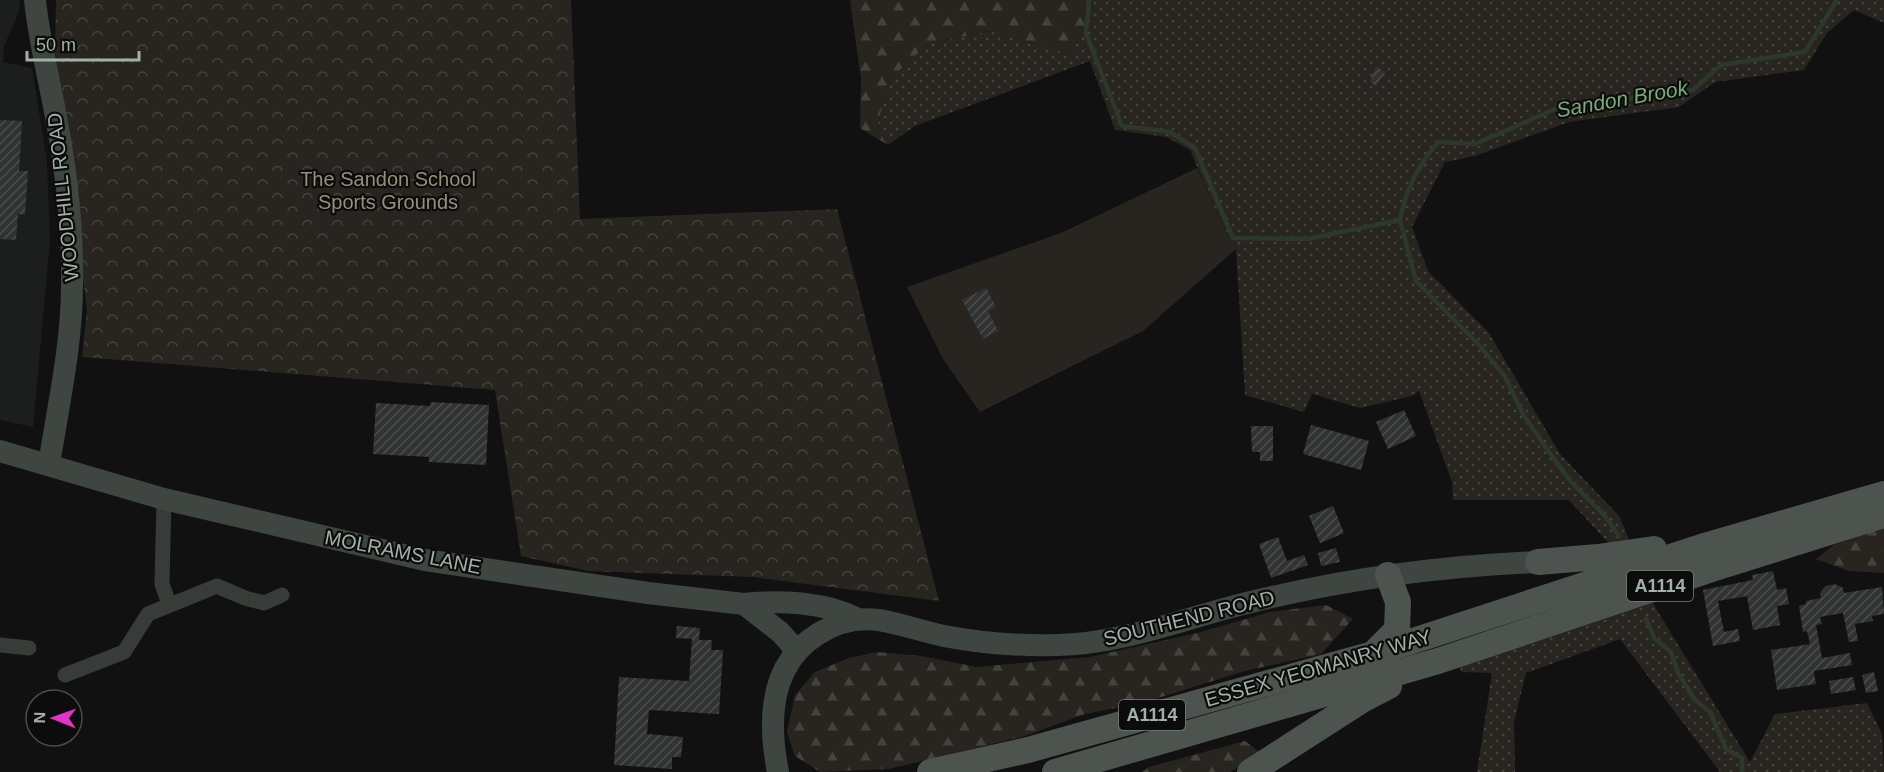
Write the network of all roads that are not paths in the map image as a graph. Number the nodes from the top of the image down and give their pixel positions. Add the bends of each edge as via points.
1 (35, 0) edge
2 (0, 451) edge
3 (49, 465) junction
4 (1884, 494) edge
5 (164, 499) junction
6 (1884, 515) edge
7 (1701, 546) junction
8 (1538, 562) joint
9 (1388, 575) junction
10 (282, 595) dead end
11 (169, 604) junction
12 (744, 604) junction
13 (856, 618) junction
14 (0, 645) edge
15 (29, 648) dead end
16 (797, 651) junction
17 (1373, 654) junction
18 (1438, 661) junction
19 (66, 675) dead end
20 (776, 762) edge
21 (930, 772) edge
22 (1055, 772) edge
23 (1250, 772) edge

1 - 3 street, WOODHILL ROAD via 57,119 72,285
2 - 3 street, MOLRAMS LANE
3 - 5 street, MOLRAMS LANE
4 - 7 main road, A1114
5 - 11 street via 162,584
5 - 12 street, MOLRAMS LANE via 425,560
6 - 18 main road, A1114
7 - 8 main road
7 - 17 main road, ESSEX YEOMANRY WAY / A1114
8 - 9 street, SOUTHEND ROAD via 1451,566
9 - 13 street, SOUTHEND ROAD via 1253,601 1111,640 1060,645 1019,646
9 - 17 main road via 1398,602 1397,630
10 - 11 street via 264,603 217,586
11 - 19 street via 148,614 124,652
12 - 13 street, MOLRAMS LANE via 771,601 839,609
12 - 16 street
13 - 16 street, SOUTHEND ROAD via 817,635
14 - 15 street
16 - 20 street, SOUTHEND ROAD via 774,694 771,716
17 - 21 main road, ESSEX YEOMANRY WAY / A1114 via 1028,750
18 - 22 main road, ESSEX YEOMANRY WAY / A1114
18 - 23 main road via 1362,700

